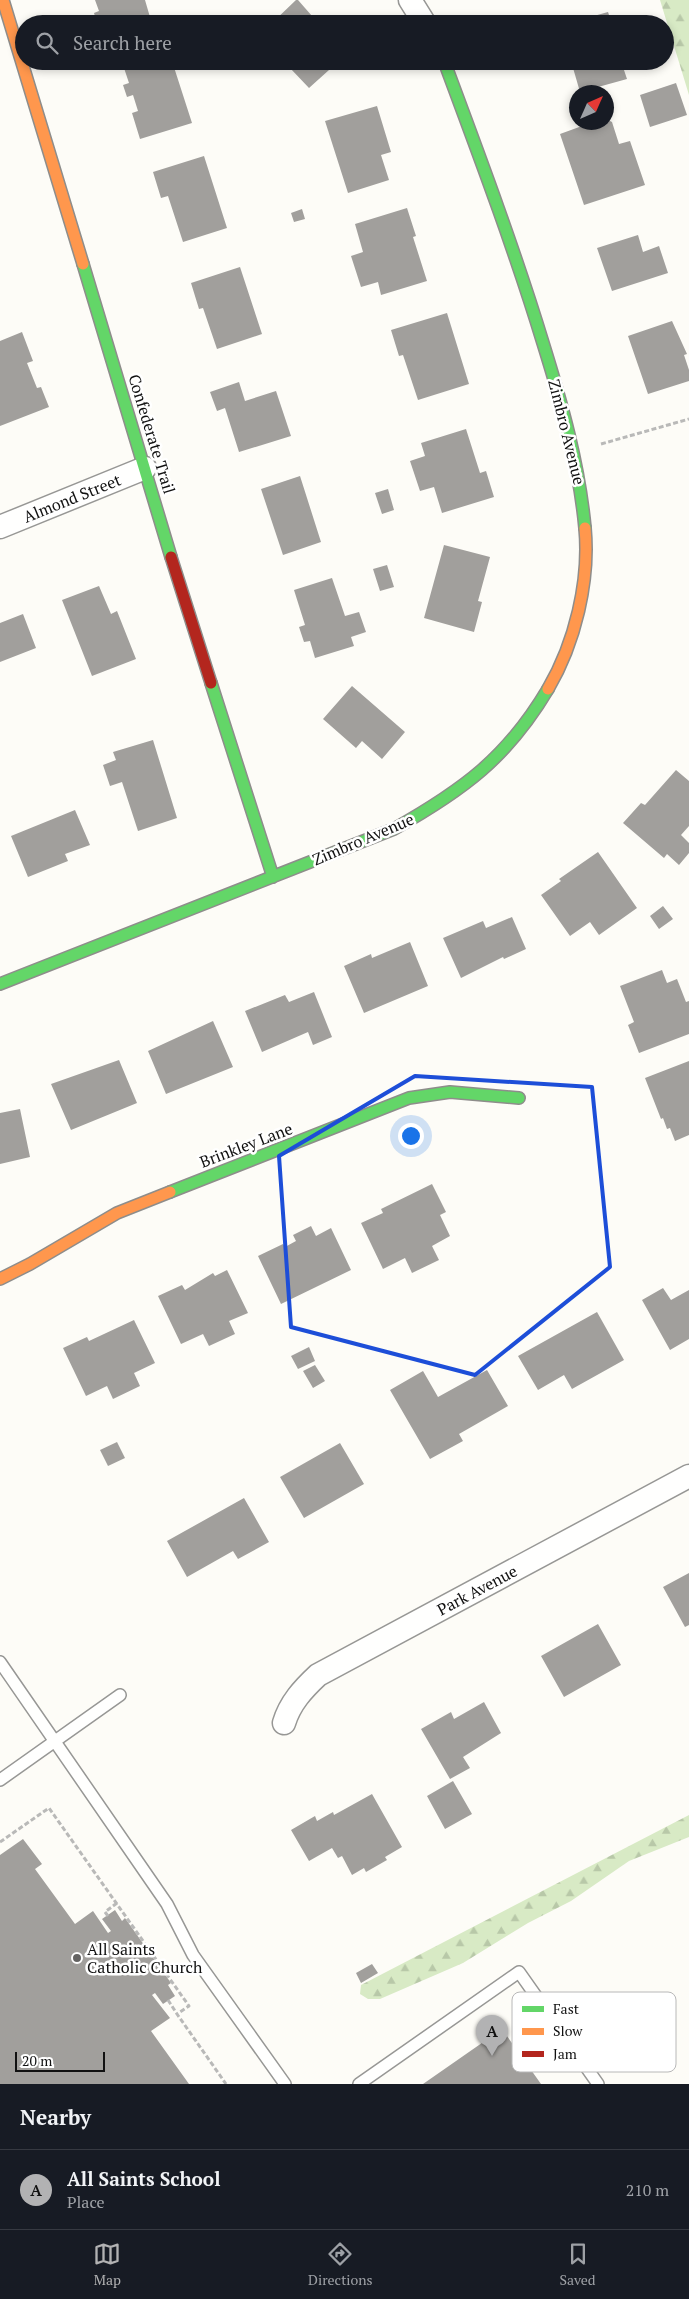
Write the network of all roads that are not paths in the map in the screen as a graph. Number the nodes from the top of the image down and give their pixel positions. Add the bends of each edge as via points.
1 (3, 0) edge
2 (410, 0) edge
3 (419, 15) edge
4 (15, 40) edge
5 (24, 70) edge
6 (447, 70) edge
7 (145, 468) junction
8 (0, 527) edge
9 (273, 877) junction
10 (0, 984) edge
11 (519, 1098) dead end
12 (0, 1279) edge
13 (689, 1476) edge
14 (0, 1662) edge
15 (120, 1695) dead end
16 (284, 1723) dead end
17 (56, 1741) junction
18 (0, 1780) edge
19 (533, 1992) edge
20 (590, 2072) edge
21 (285, 2084) edge
22 (359, 2084) edge
23 (598, 2084) edge

1 - 4 street, Confederate Trail
2 - 3 street
5 - 7 street, Confederate Trail
6 - 9 street, Zimbro Avenue via 515,254 574,452 582,495 585,544 582,591 572,636 559,671 518,736 481,773 440,804 394,829
7 - 8 street, Almond Street
7 - 9 street, Confederate Trail
9 - 10 street, Zimbro Avenue
11 - 12 street, Brinkley Lane via 462,1091 435,1092 410,1098 117,1213 33,1264
13 - 16 street, Park Avenue via 318,1675 301,1691 288,1710
14 - 17 lane
15 - 17 lane
17 - 18 lane
17 - 21 lane via 167,1904 193,1955
19 - 22 lane via 519,1972
20 - 23 lane

